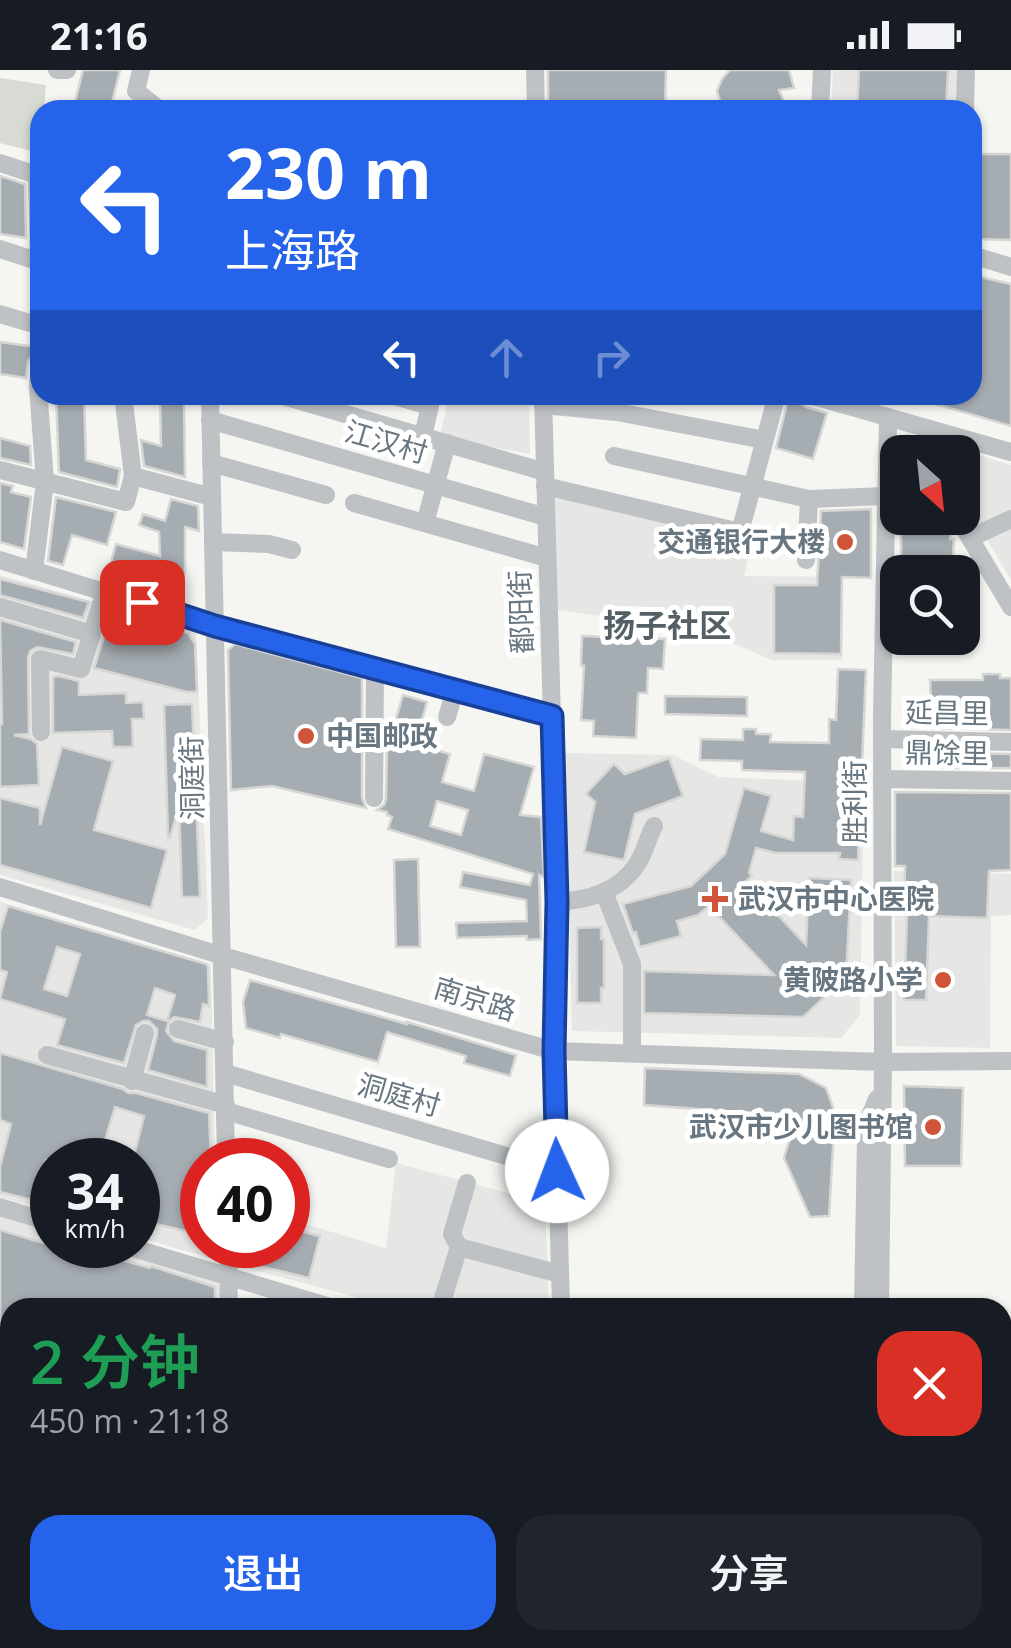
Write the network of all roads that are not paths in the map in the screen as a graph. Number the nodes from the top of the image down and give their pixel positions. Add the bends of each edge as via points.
1 (57, 70) edge
2 (66, 70) edge
3 (141, 70) edge
4 (535, 70) edge
5 (822, 70) edge
6 (966, 70) edge
7 (147, 100) edge
8 (536, 100) edge
9 (820, 100) edge
10 (965, 100) edge
11 (0, 163) edge
12 (30, 172) edge
13 (0, 249) edge
14 (30, 259) edge
15 (982, 259) edge
16 (1011, 267) edge
17 (0, 314) edge
18 (30, 323) edge
19 (39, 405) edge
20 (124, 405) edge
21 (210, 405) edge
22 (315, 405) edge
23 (426, 405) edge
24 (543, 405) edge
25 (574, 405) edge
26 (774, 405) edge
27 (847, 405) edge
28 (888, 417) junction
29 (210, 420) junction
30 (889, 435) edge
31 (423, 436) junction
32 (764, 440) junction
33 (447, 444) junction
34 (1011, 452) edge
35 (614, 456) dead end
36 (212, 463) junction
37 (0, 470) edge
38 (133, 476) junction
39 (545, 479) junction
40 (45, 482) junction
41 (436, 486) junction
42 (752, 486) junction
43 (326, 496) dead end
44 (880, 496) edge
45 (212, 497) junction
46 (809, 499) junction
47 (354, 503) dead end
48 (546, 518) junction
49 (1011, 519) edge
50 (426, 524) junction
51 (885, 535) edge
52 (968, 535) edge
53 (970, 538) junction
54 (213, 542) junction
55 (292, 550) dead end
56 (548, 558) junction
57 (0, 560) edge
58 (806, 560) dead end
59 (34, 571) junction
60 (105, 590) junction
61 (0, 607) edge
62 (1011, 607) edge
63 (215, 626) junction
64 (92, 634) junction
65 (376, 668) junction
66 (454, 690) junction
67 (552, 716) junction
68 (447, 717) dead end
69 (42, 732) dead end
70 (882, 739) junction
71 (1011, 742) edge
72 (882, 779) junction
73 (1011, 781) edge
74 (374, 798) dead end
75 (654, 826) dead end
76 (0, 887) edge
77 (604, 892) junction
78 (557, 902) junction
79 (224, 956) junction
80 (178, 1028) dead end
81 (145, 1034) dead end
82 (225, 1042) junction
83 (554, 1051) junction
84 (632, 1053) junction
85 (48, 1055) dead end
86 (1011, 1061) edge
87 (883, 1062) junction
88 (225, 1073) junction
89 (132, 1080) junction
90 (881, 1089) junction
91 (226, 1108) junction
92 (226, 1138) edge
93 (389, 1158) dead end
94 (557, 1171) junction
95 (467, 1183) dead end
96 (0, 1207) edge
97 (30, 1216) edge
98 (459, 1246) junction
99 (160, 1257) edge
100 (228, 1268) edge
101 (560, 1274) junction
102 (228, 1278) junction
103 (228, 1298) edge
104 (299, 1298) edge
105 (443, 1298) edge
106 (561, 1298) edge
107 (863, 1298) edge
108 (880, 1298) edge

1 - 2 street
3 - 7 street via 136,91
4 - 8 street
5 - 9 street
6 - 10 street
11 - 12 street
13 - 14 street
15 - 16 street
17 - 18 street
19 - 40 street
20 - 38 street
21 - 29 street, 洞庭街
22 - 31 street
23 - 31 street
24 - 39 street, 鄱阳街
25 - 32 street
26 - 32 street
27 - 28 street
28 - 30 street, 胜利街
28 - 34 street
29 - 36 street, 洞庭街
29 - 41 street, 江汉村
31 - 33 street
32 - 42 street
33 - 39 street
33 - 41 street
35 - 42 street
36 - 43 street
36 - 45 street, 洞庭街
37 - 40 street
38 - 40 street via 126,502
38 - 45 street
39 - 42 street via 740,532
39 - 48 street, 鄱阳街
40 - 59 street
41 - 48 street, 江汉村
41 - 50 street
42 - 46 street
44 - 46 street
45 - 54 street, 洞庭街
46 - 58 street
47 - 50 street
48 - 56 street, 鄱阳街
49 - 53 street
50 - 56 street
51 - 70 street, 胜利街
52 - 53 street
53 - 62 street
54 - 55 street
54 - 63 street, 洞庭街
56 - 67 street, 鄱阳街
57 - 59 street
59 - 60 street
60 - 63 street
60 - 64 street
61 - 64 street
63 - 65 street
63 - 79 street, 洞庭街
64 - 69 street via 82,670 40,660
65 - 66 street
65 - 74 street
66 - 67 street
66 - 68 street
67 - 78 street, 鄱阳街
70 - 71 street, 延昌里
70 - 72 street, 胜利街
72 - 73 street, 鼎馀里
72 - 87 street, 胜利街
75 - 77 street via 633,870
76 - 79 street, 南京路
77 - 78 street
77 - 84 street via 632,964
78 - 83 street, 鄱阳街
79 - 82 street, 洞庭街
79 - 83 street, 南京路
80 - 82 street
81 - 89 street
82 - 88 street, 洞庭街
83 - 84 street, 南京路
83 - 94 street, 鄱阳街
84 - 87 street, 南京路
85 - 89 street
86 - 87 street, 南京路
87 - 90 street, 胜利街
88 - 91 street, 洞庭街
88 - 94 street, 洞庭村
89 - 91 street
90 - 107 street via 866,1136
90 - 108 street, 胜利街
91 - 92 street, 洞庭街
91 - 93 street
94 - 101 street, 鄱阳街
95 - 98 street via 452,1234
96 - 97 street
98 - 101 street
98 - 105 street
99 - 102 street
100 - 102 street
101 - 106 street, 鄱阳街
102 - 103 street
102 - 104 street

